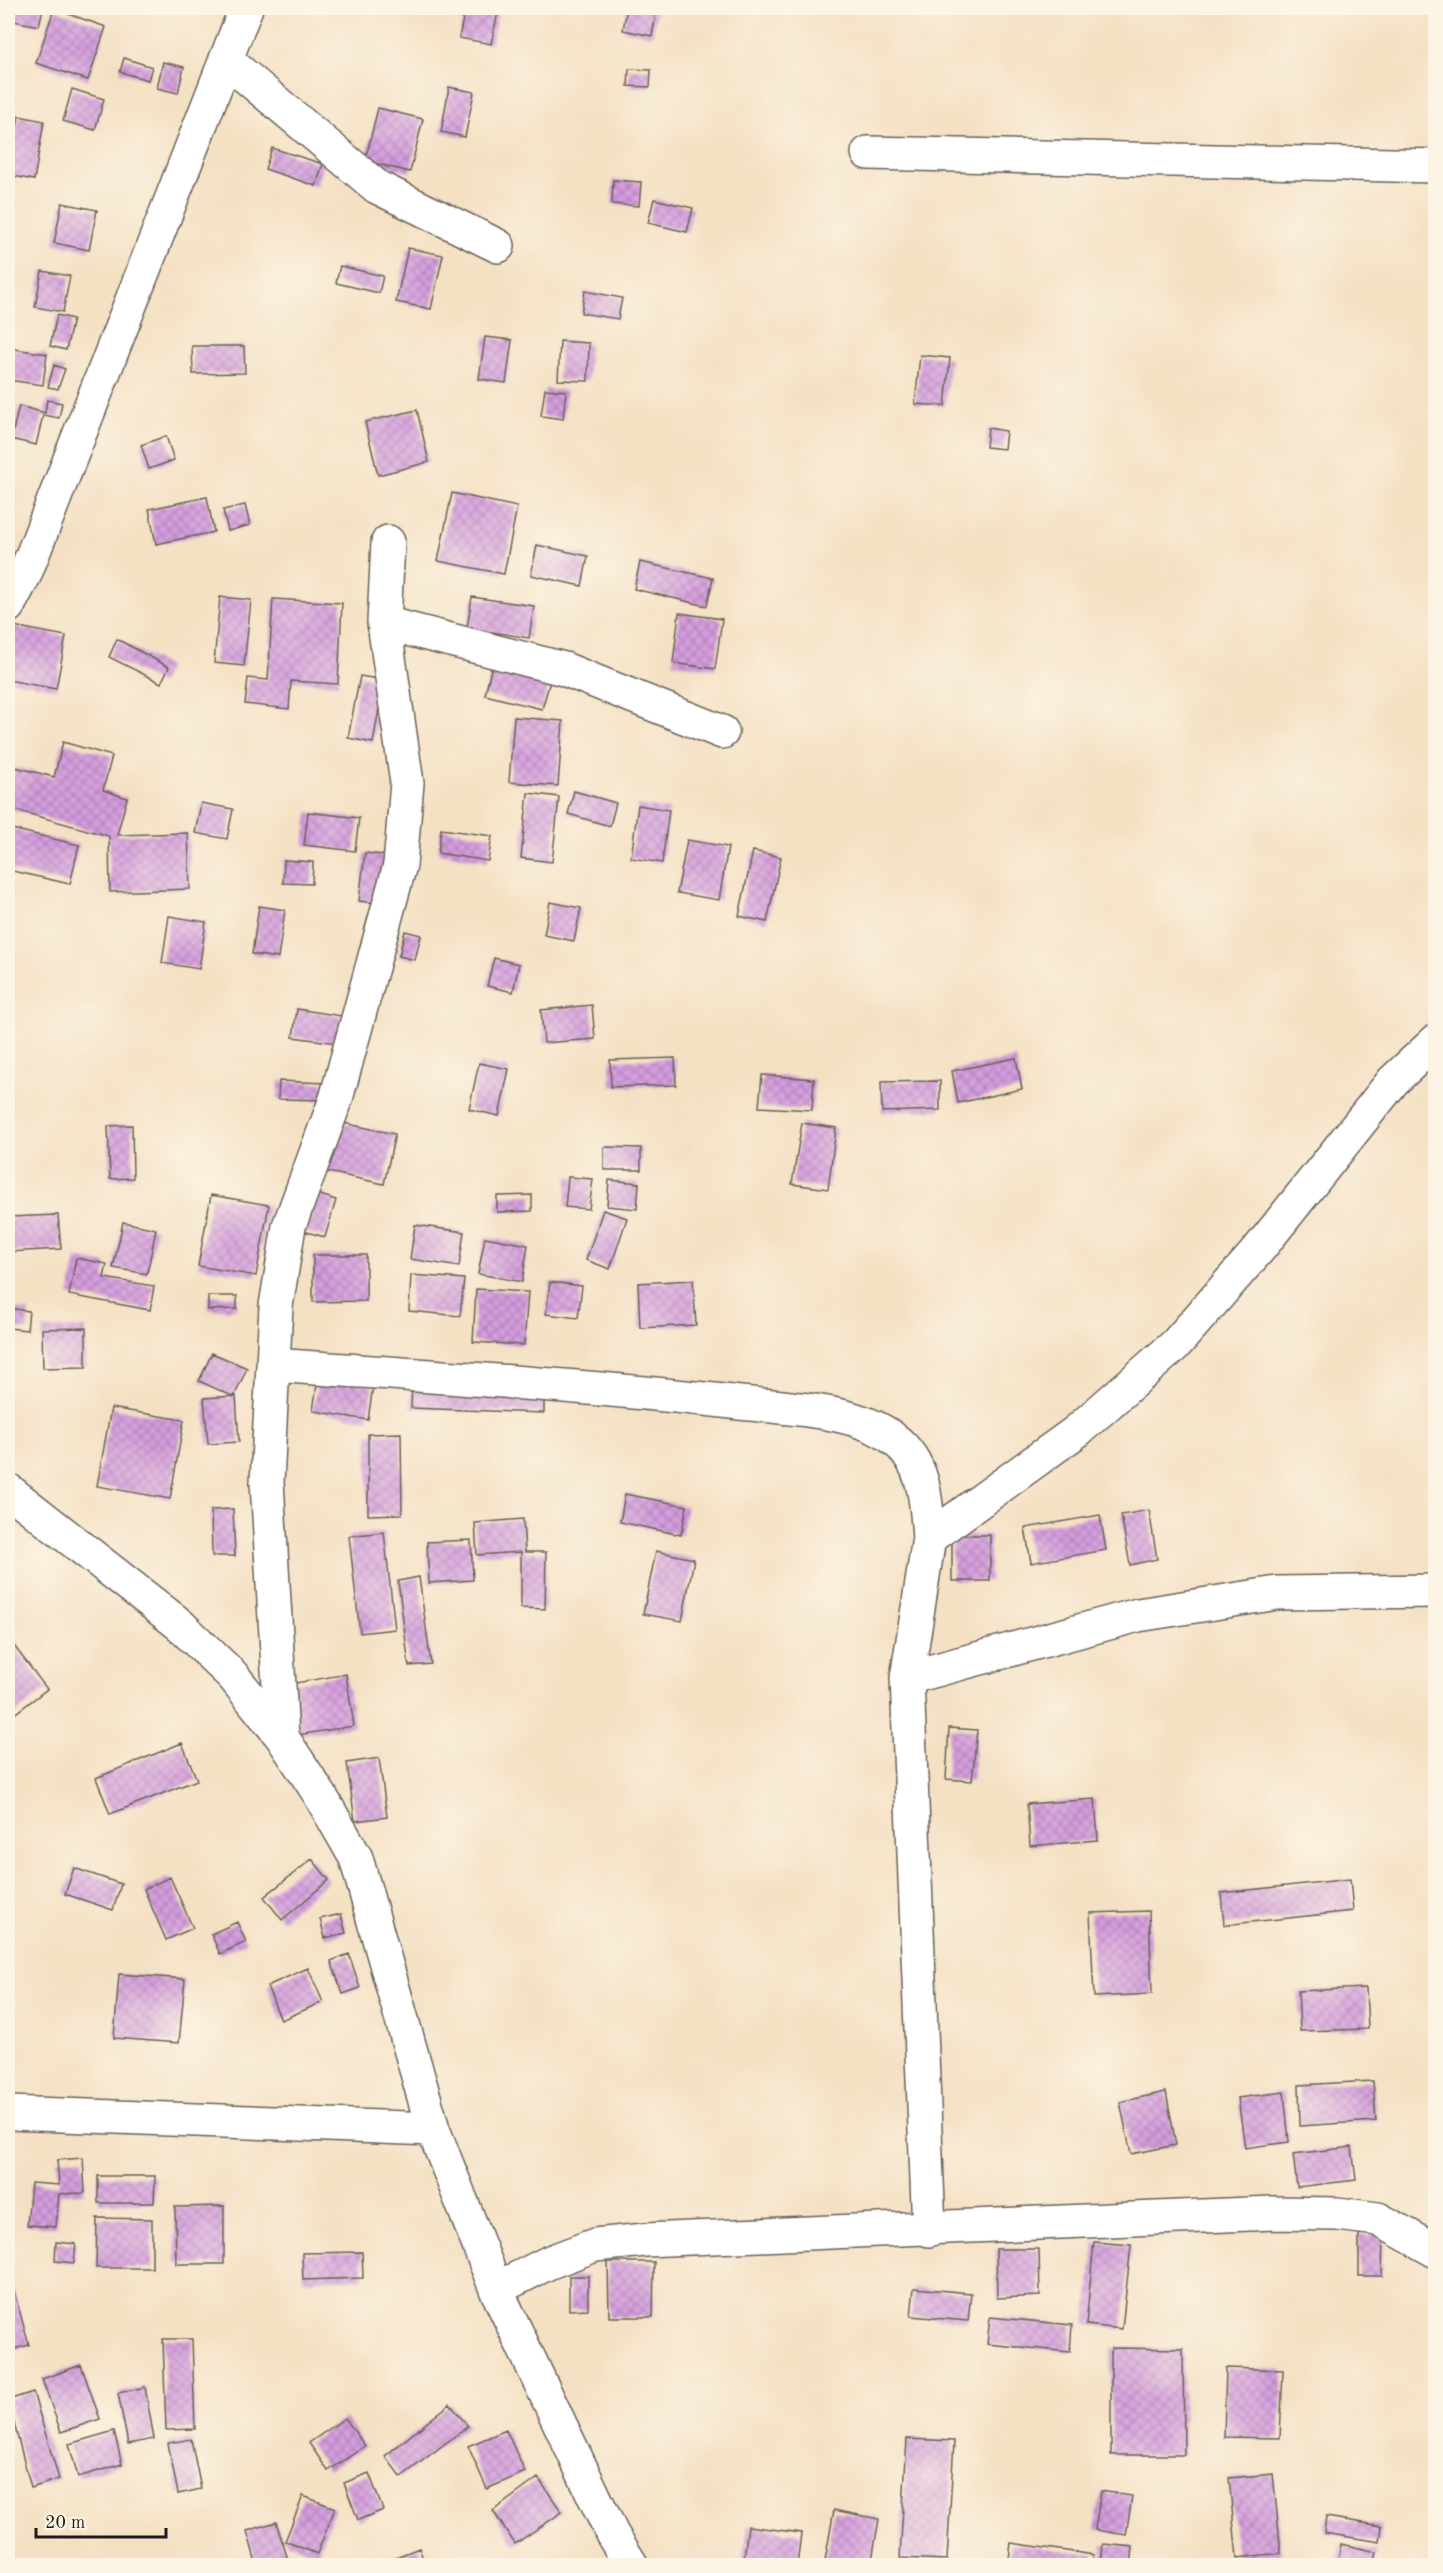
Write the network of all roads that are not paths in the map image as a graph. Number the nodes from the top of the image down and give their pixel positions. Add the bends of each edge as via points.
1 (246, 8) edge
2 (226, 60) junction
3 (868, 153) dead end
4 (1436, 166) edge
5 (498, 246) dead end
6 (388, 542) dead end
7 (8, 606) edge
8 (384, 623) junction
9 (722, 732) dead end
10 (1436, 1041) edge
11 (274, 1365) junction
12 (8, 1490) edge
13 (929, 1538) junction
14 (1436, 1590) edge
15 (907, 1678) junction
16 (282, 1737) junction
17 (8, 2113) edge
18 (434, 2129) junction
19 (929, 2230) junction
20 (1436, 2251) edge
21 (496, 2289) junction
22 (632, 2565) edge

1 - 2 street
2 - 5 street via 377,187
2 - 7 street via 25,574
3 - 4 street
6 - 8 street
8 - 9 street via 564,669
8 - 11 street via 407,783 400,865 336,1099 289,1226 276,1306
10 - 13 street via 1394,1081 1259,1249 1175,1345 1077,1431
11 - 13 street via 624,1390 816,1412 863,1422 894,1438 913,1459 925,1487
11 - 16 street via 267,1482
12 - 16 street via 179,1624 233,1676
13 - 15 street
14 - 15 street via 1278,1593 1149,1614
15 - 19 street
16 - 18 street via 356,1858
17 - 18 street
18 - 21 street
19 - 20 street via 1273,2213 1337,2214 1378,2219
19 - 21 street via 645,2240 595,2246 550,2262
21 - 22 street via 612,2534

